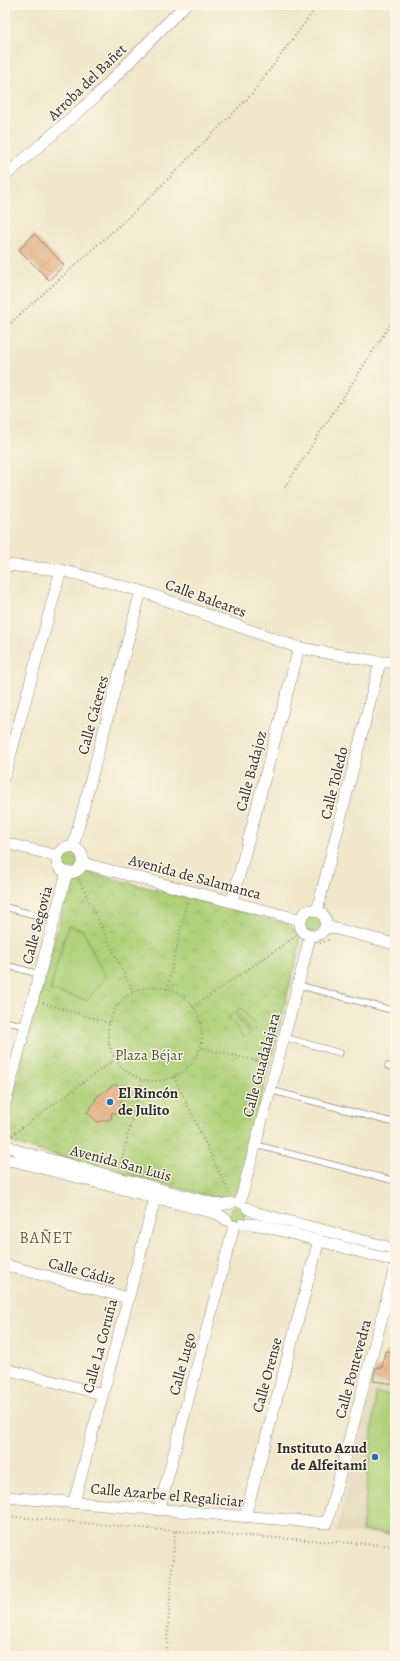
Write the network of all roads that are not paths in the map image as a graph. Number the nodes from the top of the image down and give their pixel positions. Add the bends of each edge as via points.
1 (185, 5) edge
2 (5, 176) edge
3 (5, 565) edge
4 (61, 570) junction
5 (141, 591) junction
6 (299, 648) junction
7 (380, 662) junction
8 (395, 662) edge
9 (5, 775) edge
10 (5, 843) edge
11 (73, 847) junction
12 (58, 856) junction
13 (82, 863) junction
14 (70, 872) junction
15 (232, 902) junction
16 (5, 907) edge
17 (316, 911) junction
18 (54, 920) junction
19 (301, 920) junction
20 (326, 926) junction
21 (307, 934) junction
22 (395, 944) edge
23 (5, 965) edge
24 (39, 974) junction
25 (298, 985) junction
26 (395, 1010) edge
27 (5, 1021) edge
28 (25, 1026) junction
29 (284, 1037) junction
30 (340, 1053) dead end
31 (388, 1066) dead end
32 (395, 1067) edge
33 (8, 1079) edge
34 (270, 1090) junction
35 (5, 1103) edge
36 (395, 1123) edge
37 (5, 1143) edge
38 (256, 1145) junction
39 (5, 1154) edge
40 (5, 1160) edge
41 (395, 1181) edge
42 (155, 1198) junction
43 (238, 1204) junction
44 (235, 1223) junction
45 (318, 1240) junction
46 (395, 1250) edge
47 (395, 1261) edge
48 (5, 1265) edge
49 (395, 1268) edge
50 (128, 1298) junction
51 (5, 1369) edge
52 (102, 1394) junction
53 (5, 1497) edge
54 (74, 1502) junction
55 (159, 1510) junction
56 (244, 1517) junction
57 (327, 1523) joint

1 - 2 street, Arroba del Bañet via 94,98
3 - 4 street, Calle Baleares
4 - 5 street, Calle Baleares
4 - 9 street
5 - 6 street, Calle Baleares
5 - 11 street, Calle Cáceres
6 - 7 street, Calle Baleares
6 - 15 street, Calle Badajoz
7 - 8 street, Calle Baleares
7 - 17 street, Calle Toledo
10 - 12 street
11 - 12 street via 64,848
11 - 13 street via 81,853
12 - 14 street via 59,866
13 - 14 street
13 - 15 street, Avenida de Salamanca
14 - 18 street, Calle Segovia
15 - 19 street, Avenida de Salamanca
16 - 18 lane
17 - 19 street via 307,912
17 - 20 street via 324,917
18 - 24 street, Calle Segovia
19 - 21 street via 300,925
20 - 21 street via 319,934
20 - 22 street
21 - 25 street, Calle Guadalajara
23 - 24 lane
24 - 28 street, Calle Segovia
25 - 26 lane
25 - 29 street, Calle Guadalajara
27 - 28 lane
28 - 33 street, Calle Segovia
29 - 30 lane
29 - 34 street, Calle Guadalajara
31 - 32 lane
33 - 35 street, Calle Segovia
34 - 36 lane
34 - 38 street, Calle Guadalajara
37 - 39 street
37 - 43 street, Avenida San Luis via 18,1151 219,1205
38 - 41 lane
38 - 43 street, Calle Guadalajara
40 - 42 street, Avenida San Luis
42 - 44 street, Avenida San Luis via 218,1214
42 - 50 street, Calle La Coruña
43 - 44 street via 225,1211
43 - 44 street via 249,1217
43 - 46 street, Avenida San Luis via 256,1213
44 - 45 street, Avenida San Luis via 253,1224
44 - 55 street, Calle Lugo
45 - 47 street, Avenida San Luis
45 - 56 street, Calle Orense
48 - 50 street, Calle Cádiz
49 - 57 street, Calle Pontevedra
50 - 52 street, Calle La Coruña
51 - 52 street
52 - 54 street, Calle La Coruña
53 - 54 street, Calle Azarbe el Regaliciar
54 - 55 street, Calle Azarbe el Regaliciar
55 - 56 street, Calle Azarbe el Regaliciar
56 - 57 street, Calle Azarbe el Regaliciar

